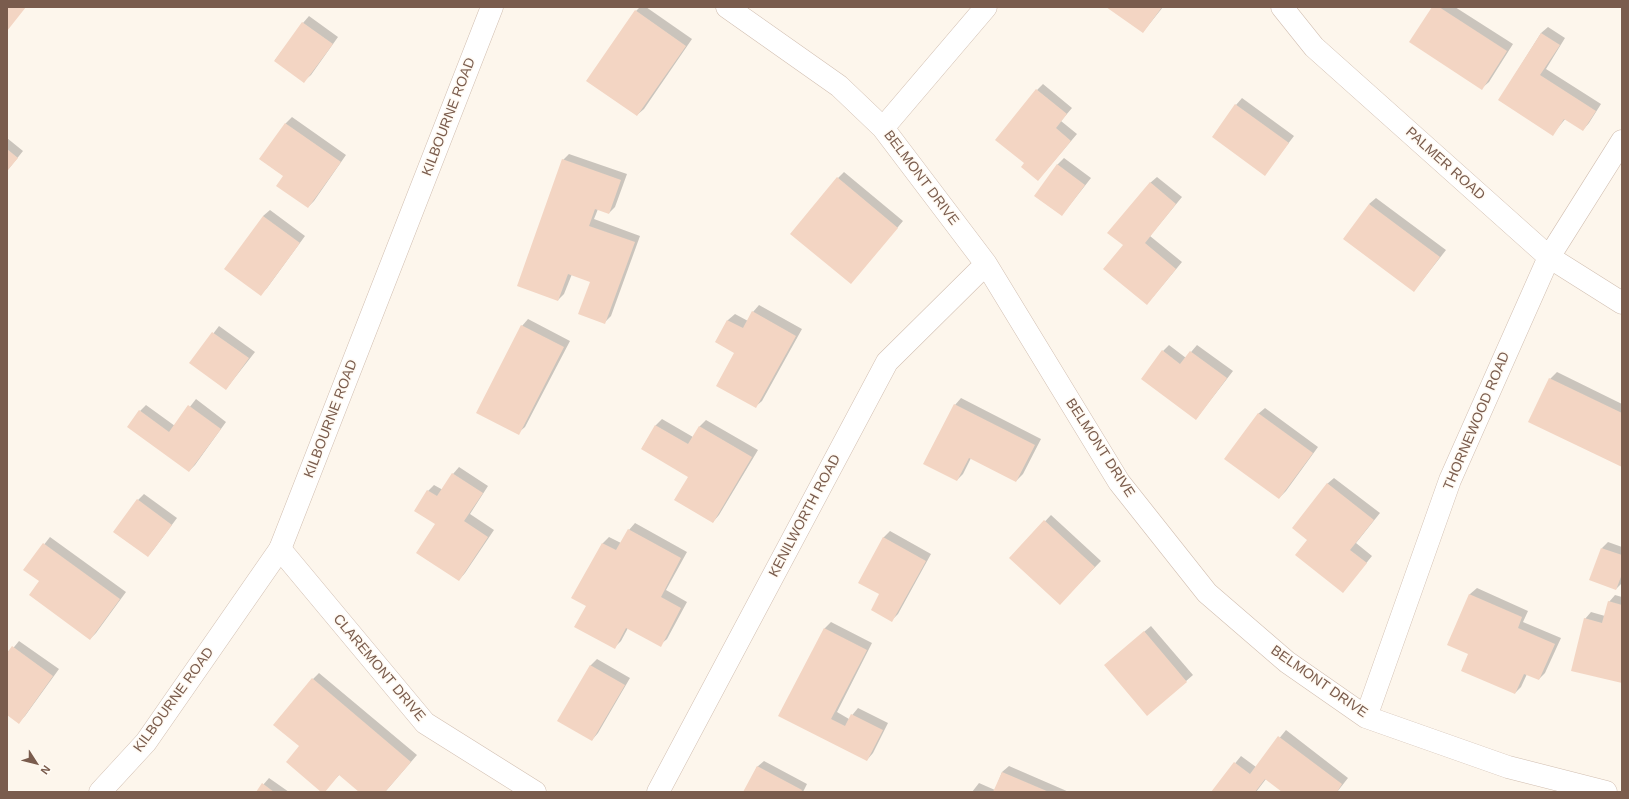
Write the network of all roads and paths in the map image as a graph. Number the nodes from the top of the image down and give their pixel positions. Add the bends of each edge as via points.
1 (492, 7) edge
2 (727, 7) edge
3 (986, 7) edge
4 (1282, 7) edge
5 (883, 128) junction
6 (1622, 142) edge
7 (1549, 257) junction
8 (986, 264) junction
9 (1622, 303) edge
10 (280, 550) junction
11 (1366, 717) junction
12 (100, 792) edge
13 (535, 792) edge
14 (658, 792) edge
15 (1606, 792) edge

1 - 10 street, KILBOURNE ROAD
2 - 5 street, BELMONT DRIVE via 840,86
3 - 5 street
4 - 7 street, PALMER ROAD via 1314,47
5 - 8 street, BELMONT DRIVE
6 - 7 street, THORNEWOOD ROAD
7 - 9 street, PALMER ROAD
7 - 11 street, THORNEWOOD ROAD via 1450,480
8 - 11 street, BELMONT DRIVE via 1119,482 1207,593 1287,662
8 - 14 street, KENILWORTH ROAD via 887,362
10 - 12 street, KILBOURNE ROAD via 146,742
10 - 13 street, CLAREMONT DRIVE via 425,723
11 - 15 street, BELMONT DRIVE via 1508,767

